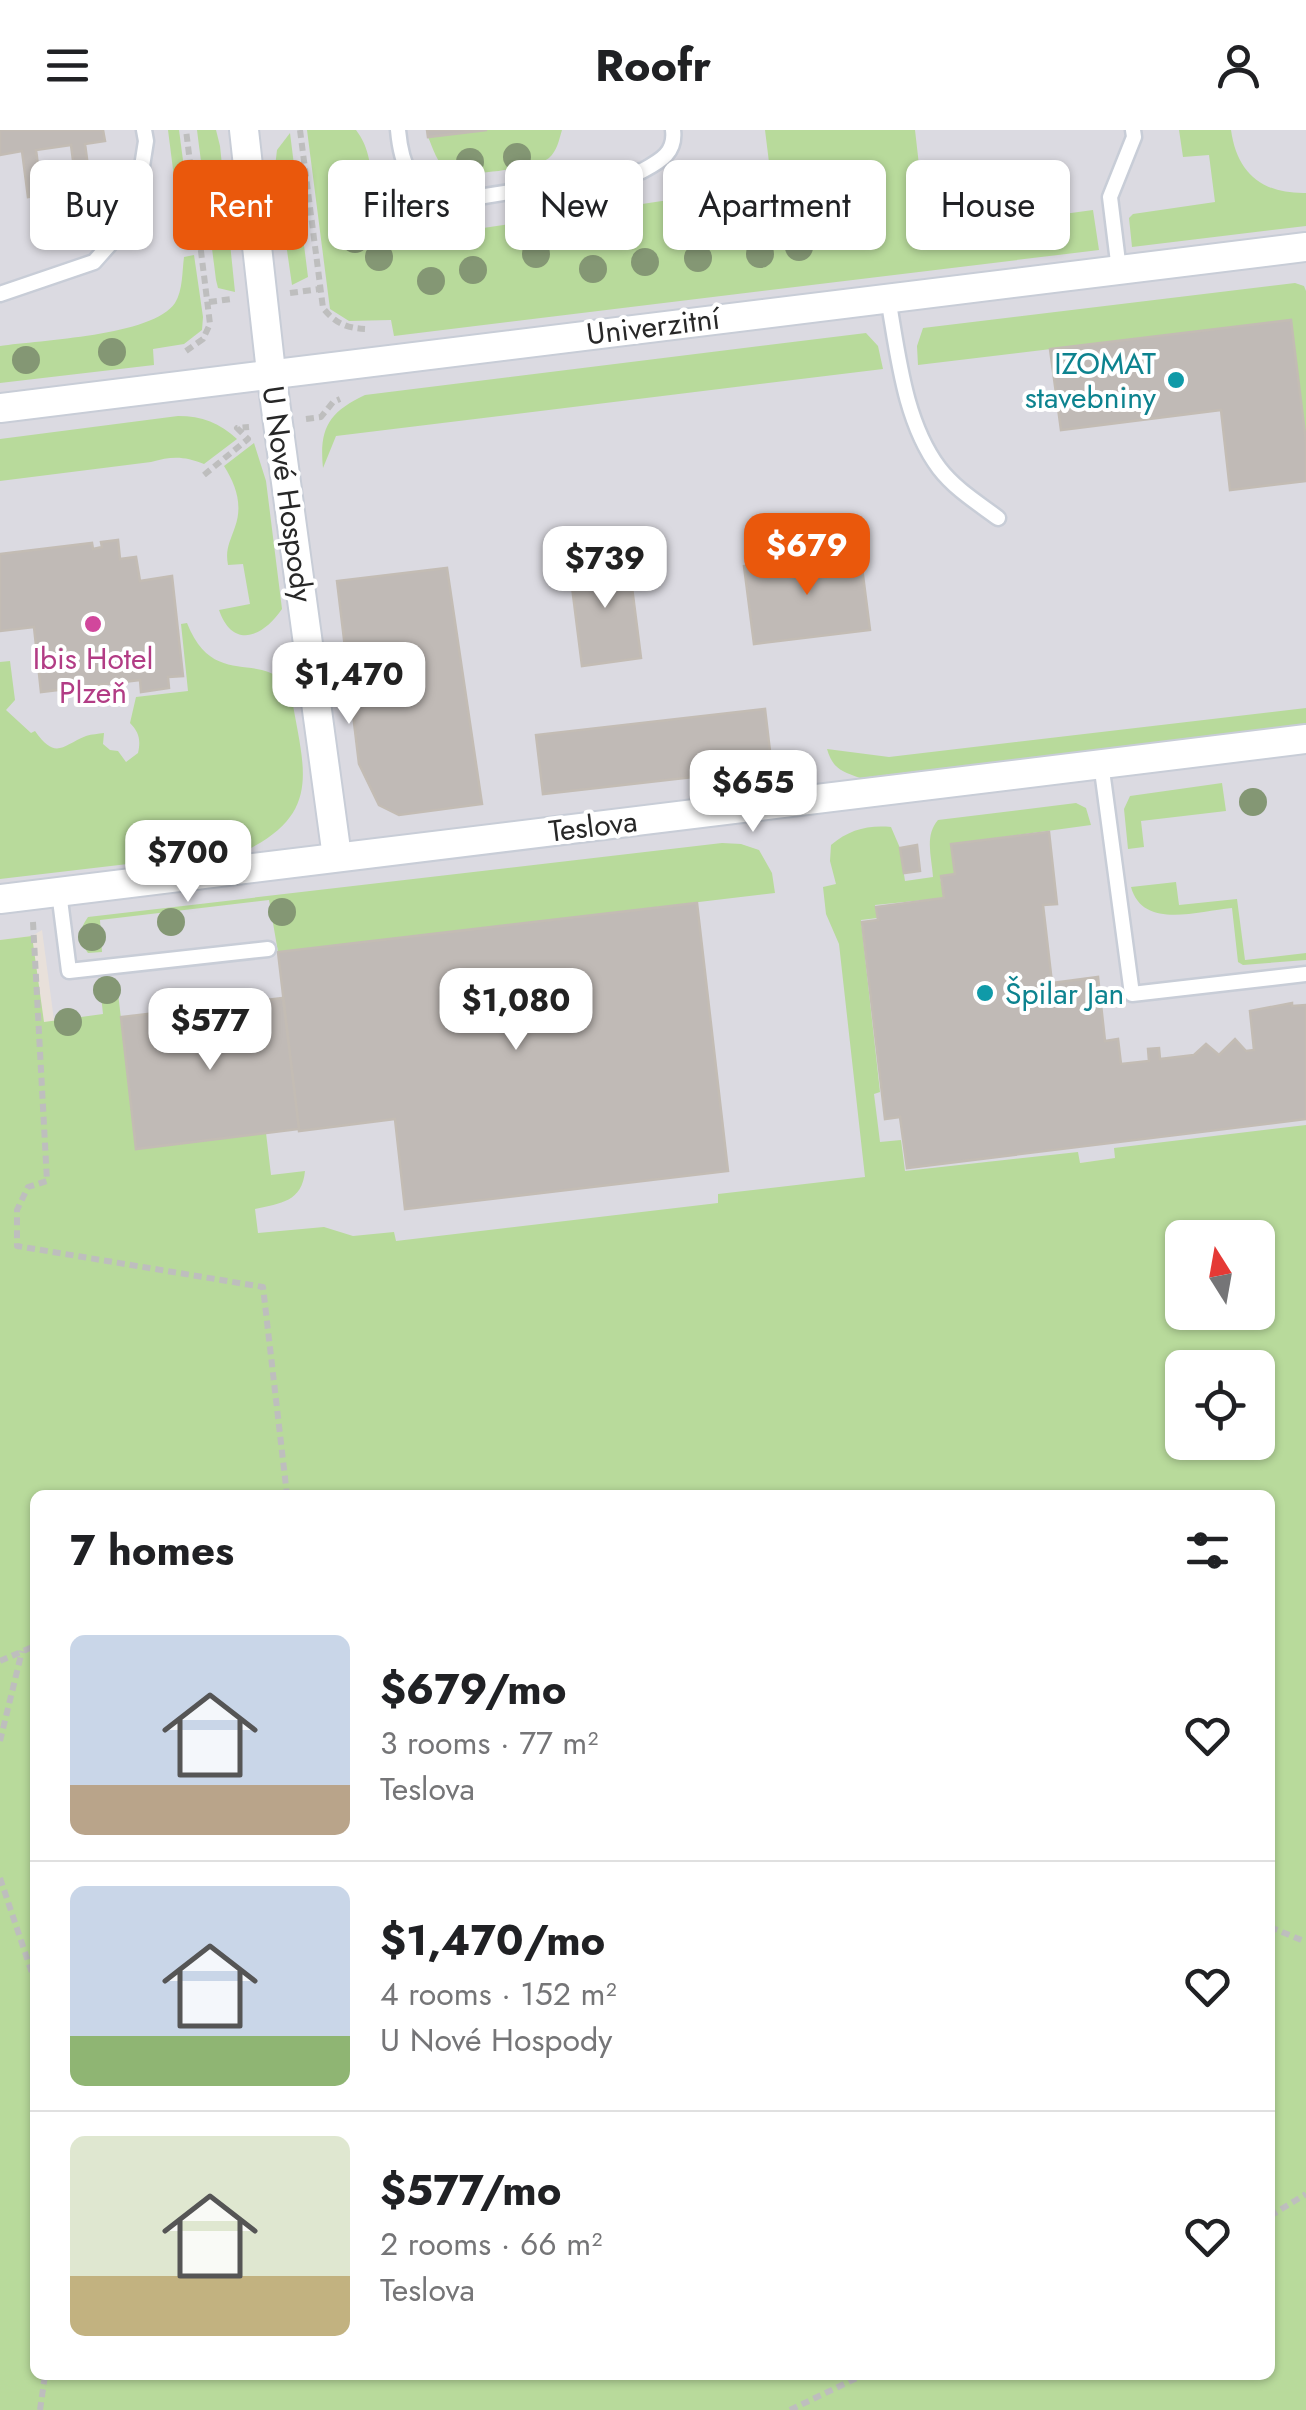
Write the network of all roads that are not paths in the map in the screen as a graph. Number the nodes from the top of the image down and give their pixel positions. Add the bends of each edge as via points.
1 (144, 130) edge
2 (244, 130) edge
3 (398, 130) edge
4 (672, 130) edge
5 (1134, 130) edge
6 (1306, 248) edge
7 (1119, 270) junction
8 (0, 294) edge
9 (888, 298) junction
10 (271, 372) junction
11 (0, 408) edge
12 (998, 518) dead end
13 (1306, 739) edge
14 (1101, 763) junction
15 (337, 857) junction
16 (46, 894) junction
17 (0, 900) edge
18 (268, 949) dead end
19 (1306, 974) edge

1 - 8 lane via 134,216 94,262
2 - 10 street, U Nové Hospody
3 - 4 lane via 407,173 430,197 447,202 642,171 664,158 674,142
5 - 7 lane via 1110,196
6 - 7 street, Univerzitní
7 - 9 street, Univerzitní
9 - 10 street, Univerzitní
9 - 12 lane via 900,367 923,438 938,467
10 - 11 street, Univerzitní
10 - 15 street, U Nové Hospody
13 - 14 street, Teslova
14 - 15 street, Teslova
14 - 19 lane via 1132,994
15 - 16 street, Teslova
16 - 17 street, Teslova
16 - 18 lane via 69,971

